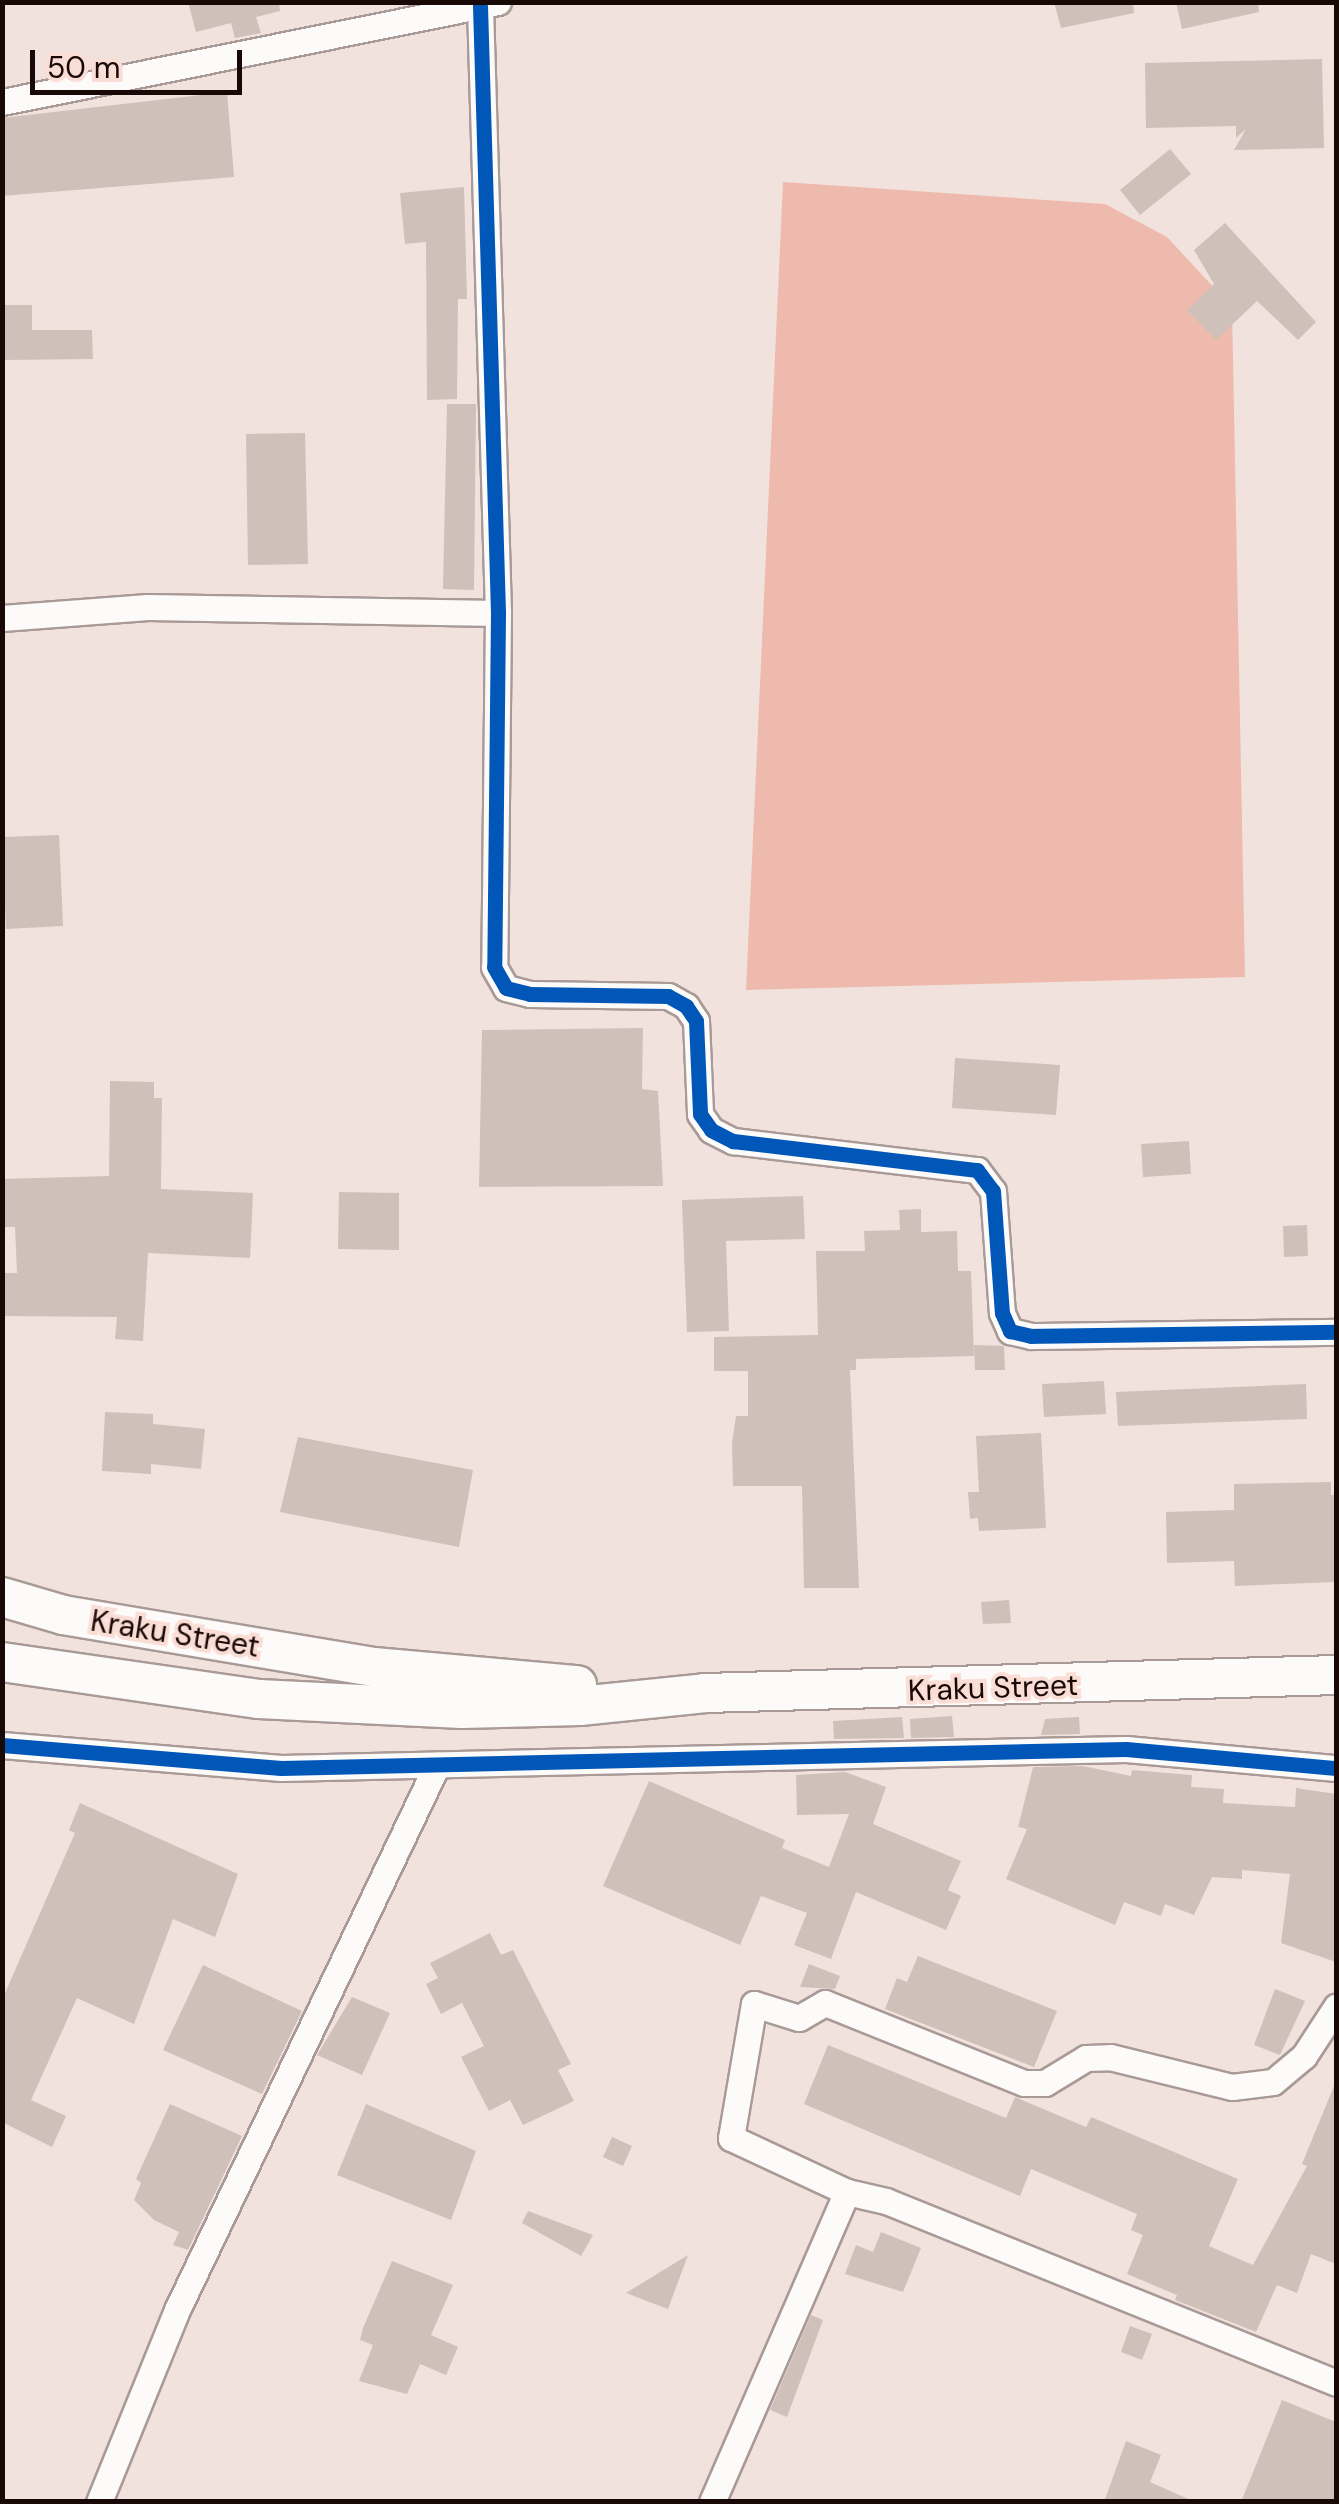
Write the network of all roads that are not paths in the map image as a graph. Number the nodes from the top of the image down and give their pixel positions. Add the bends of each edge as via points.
1 (489, 4) edge
2 (2, 102) edge
3 (498, 613) junction
4 (2, 618) edge
5 (1336, 1332) edge
6 (2, 1596) edge
7 (2, 1662) edge
8 (1336, 1674) edge
9 (648, 1695) junction
10 (2, 1745) edge
11 (437, 1765) junction
12 (1336, 1768) edge
13 (1336, 2007) edge
14 (846, 2192) junction
15 (1336, 2384) edge
16 (98, 2502) edge
17 (712, 2502) edge

1 - 2 street
1 - 3 street
3 - 4 street via 148,607
3 - 5 street via 494,967 506,988 668,996 686,1006 696,1021 700,1114 711,1130 733,1141 977,1170 993,1191 1002,1313 1010,1331
6 - 9 main road, Kraku Street via 62,1615 374,1667
7 - 9 main road, Kraku Street via 259,1699 373,1708 580,1706
8 - 9 main road, Kraku Street
10 - 11 street via 280,1768
11 - 12 street via 1126,1749
11 - 16 street via 178,2310
13 - 14 street via 1304,2056 1273,2082 1232,2087 1110,2057 1086,2058 1046,2084 1024,2083 825,2002 799,2018 754,2004 731,2138
14 - 15 street via 886,2201
14 - 17 street

